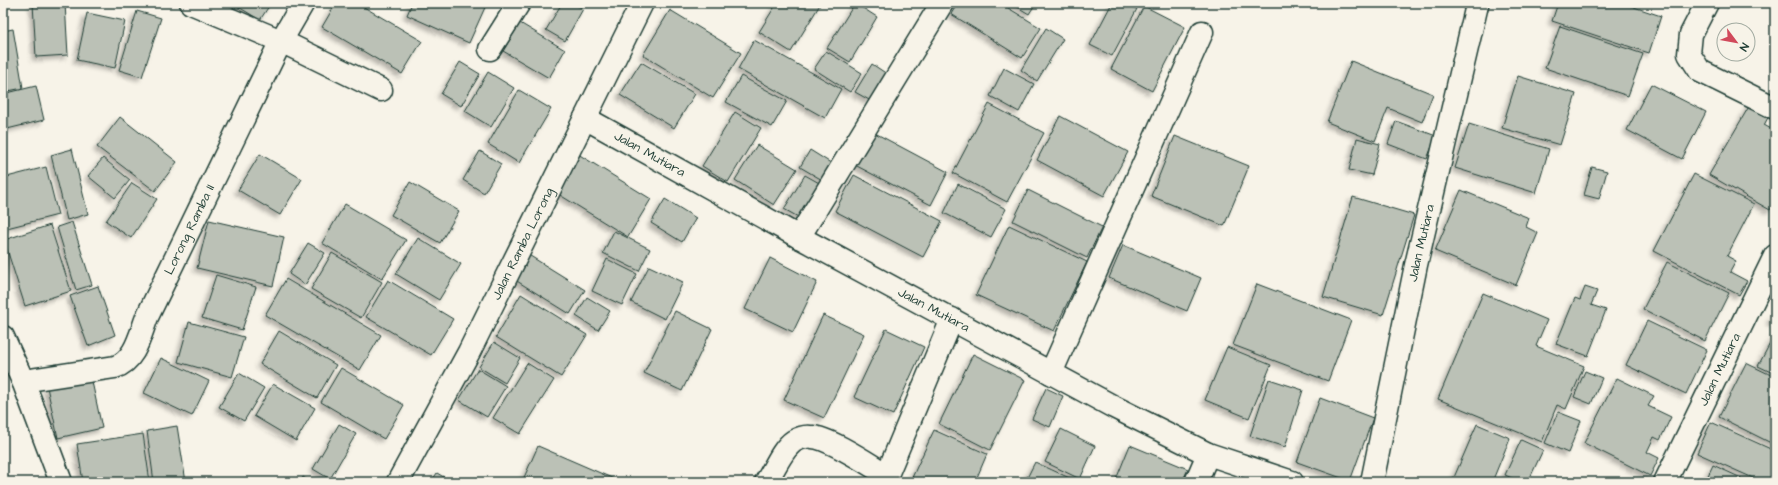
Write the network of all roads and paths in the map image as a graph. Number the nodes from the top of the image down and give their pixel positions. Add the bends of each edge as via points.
1 (191, 3) edge
2 (303, 3) edge
3 (519, 3) edge
4 (642, 3) edge
5 (942, 3) edge
6 (1707, 3) edge
7 (1477, 5) dead end
8 (1202, 32) dead end
9 (281, 41) junction
10 (490, 49) dead end
11 (381, 90) dead end
12 (1775, 108) edge
13 (585, 118) junction
14 (799, 237) junction
15 (1775, 256) edge
16 (952, 319) junction
17 (4, 342) edge
18 (1051, 373) junction
19 (23, 381) junction
20 (1208, 454) junction
21 (885, 478) edge
22 (61, 482) edge
23 (398, 482) edge
24 (766, 482) edge
25 (1196, 482) edge
26 (1292, 482) edge
27 (1372, 482) edge
28 (1664, 482) edge

1 - 9 street
2 - 9 street, Lorong Ramba II
3 - 10 street
4 - 13 street, Jalan Ramba Lorong
5 - 14 street
6 - 12 street via 1691,34 1689,54 1700,71
7 - 27 street, Jalan Mutiara via 1416,265
8 - 18 street
9 - 11 street
9 - 19 street, Lorong Ramba II via 147,316 130,358 123,365 115,367
13 - 14 street, Jalan Mutiara
13 - 23 street, Jalan Ramba Lorong via 473,345
14 - 16 street, Jalan Mutiara
15 - 28 street, Jalan Mutiara
16 - 18 street, Jalan Mutiara
16 - 21 street
17 - 19 street
18 - 20 street, Jalan Mutiara
19 - 22 street
20 - 25 street
20 - 26 street, Jalan Mutiara
21 - 24 street via 827,441 808,437 790,445

